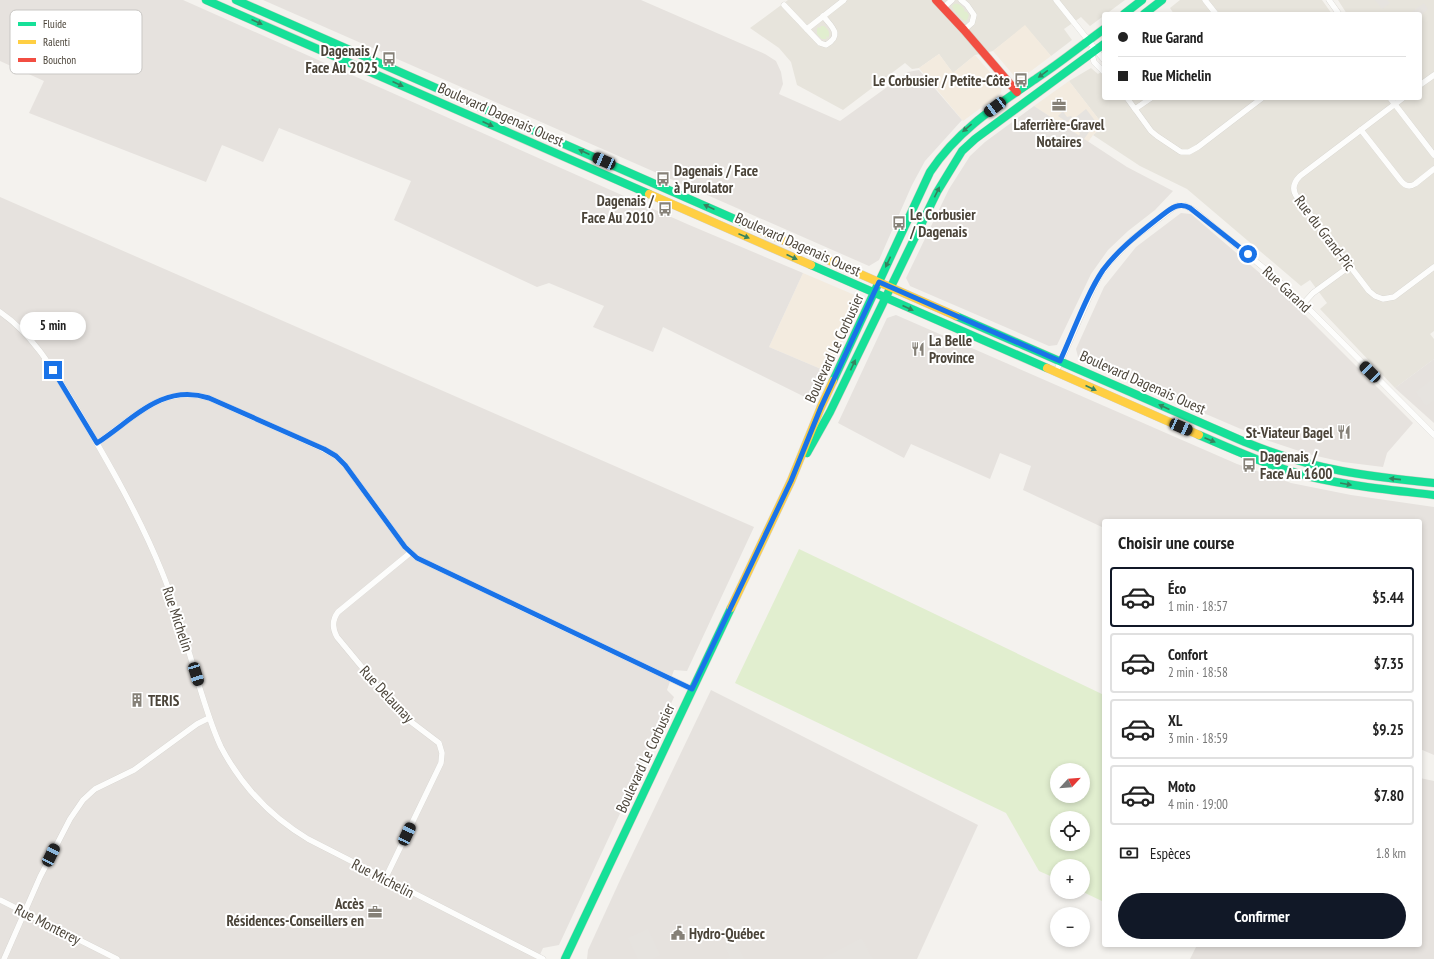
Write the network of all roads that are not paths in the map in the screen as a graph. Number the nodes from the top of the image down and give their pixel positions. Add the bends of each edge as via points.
1 (206, 0) edge
2 (236, 0) edge
3 (844, 0) edge
4 (936, 0) edge
5 (952, 0) edge
6 (961, 0) edge
7 (1056, 0) edge
8 (1142, 0) edge
9 (1162, 0) edge
10 (1205, 0) edge
11 (1329, 0) edge
12 (784, 5) dead end
13 (943, 8) junction
14 (1127, 12) edge
15 (1147, 12) edge
16 (1214, 12) edge
17 (1338, 12) edge
18 (823, 16) junction
19 (807, 29) junction
20 (964, 30) junction
21 (1102, 30) edge
22 (1088, 40) junction
23 (1102, 45) edge
24 (1094, 51) junction
25 (1102, 58) edge
26 (1102, 70) edge
27 (1434, 75) edge
28 (1422, 84) edge
29 (1016, 92) junction
30 (1128, 100) edge
31 (1148, 100) edge
32 (1259, 100) edge
33 (1392, 100) edge
34 (1400, 100) edge
35 (1395, 104) junction
36 (1135, 109) junction
37 (1361, 130) junction
38 (1434, 155) edge
39 (1434, 170) edge
40 (1350, 266) junction
41 (1434, 267) edge
42 (879, 282) junction
43 (891, 287) junction
44 (875, 293) junction
45 (885, 298) junction
46 (1303, 304) junction
47 (0, 312) edge
48 (1060, 361) junction
49 (1056, 372) junction
50 (1434, 435) edge
51 (97, 443) junction
52 (791, 481) junction
53 (1434, 483) edge
54 (1434, 495) edge
55 (410, 553) junction
56 (692, 689) junction
57 (209, 718) junction
58 (385, 880) junction
59 (0, 900) edge
60 (24, 912) junction
61 (4, 959) edge
62 (117, 959) edge
63 (543, 959) edge
64 (565, 959) edge

1 -> 44 main road, Boulevard Dagenais Ouest
42 -> 2 main road, Boulevard Dagenais Ouest
3 - 18 street
4 - 13 main road
5 - 13 street
6 - 20 street via 974,15 972,23
7 - 22 street
8 - 14 main road
9 - 15 main road
10 - 16 street
11 - 17 street
12 - 19 street
13 - 20 main road
18 - 19 street
18 - 19 street via 835,33 835,38 829,43 822,44
20 - 29 main road
21 - 22 main road, Boulevard Le Corbusier
22 - 24 street
22 -> 29 main road, Boulevard Le Corbusier
23 - 24 main road, Boulevard Le Corbusier
24 - 25 street
24 - 26 street via 1094,62
43 -> 24 main road, Boulevard Le Corbusier via 940,185 962,151
27 - 28 street
29 -> 42 main road, Boulevard Le Corbusier via 964,132 936,162
30 - 36 street
31 - 36 street
32 - 36 street via 1189,152 1179,151 1157,136
33 - 35 street
34 - 35 street, Rue du Grand-Pic
35 - 37 street, Rue du Grand-Pic
35 - 38 street
37 - 39 street via 1406,185 1415,184
37 - 40 street, Rue du Grand-Pic via 1300,176 1295,182 1294,189 1297,197
40 - 41 street, Rue du Grand-Pic via 1371,293 1378,298 1386,299 1397,296
40 - 46 street via 1313,293
42 - 43 main road, Boulevard Dagenais Ouest
42 - 44 main road, Boulevard Le Corbusier
43 - 45 main road, Boulevard Le Corbusier
43 - 48 main road, Boulevard Dagenais Ouest
44 - 45 main road, Boulevard Dagenais Ouest
44 - 52 main road, Boulevard Le Corbusier via 821,407
45 -> 49 main road, Boulevard Dagenais Ouest
52 -> 45 main road, Boulevard Le Corbusier via 830,412
46 - 48 street, Rue Garand via 1261,264 1195,211 1179,205 1131,240 1103,270
46 - 50 street, Rue Garand
47 - 51 street, Rue Michelin via 22,330 42,353
48 - 49 street, Rue Garand
53 -> 48 main road, Boulevard Dagenais Ouest via 1352,473 1282,456
49 -> 54 main road, Boulevard Dagenais Ouest via 1240,453 1282,468 1341,483
51 - 55 street via 161,399 185,395 209,398 336,456
51 - 57 street, Rue Michelin via 160,567 173,600
52 - 56 main road, Boulevard Le Corbusier
55 - 56 street via 424,562
55 - 58 street, Rue Delaunay via 340,610 333,623 337,637 385,696 404,716 437,741 442,750 441,763
56 - 64 main road, Boulevard Le Corbusier
57 - 58 street, Rue Michelin via 235,770 270,811 308,839
57 - 60 street via 134,770 95,789 83,800 61,836
58 - 63 street, Rue Michelin
59 - 60 street, Rue Monterey
60 - 61 street
60 - 62 street, Rue Monterey

